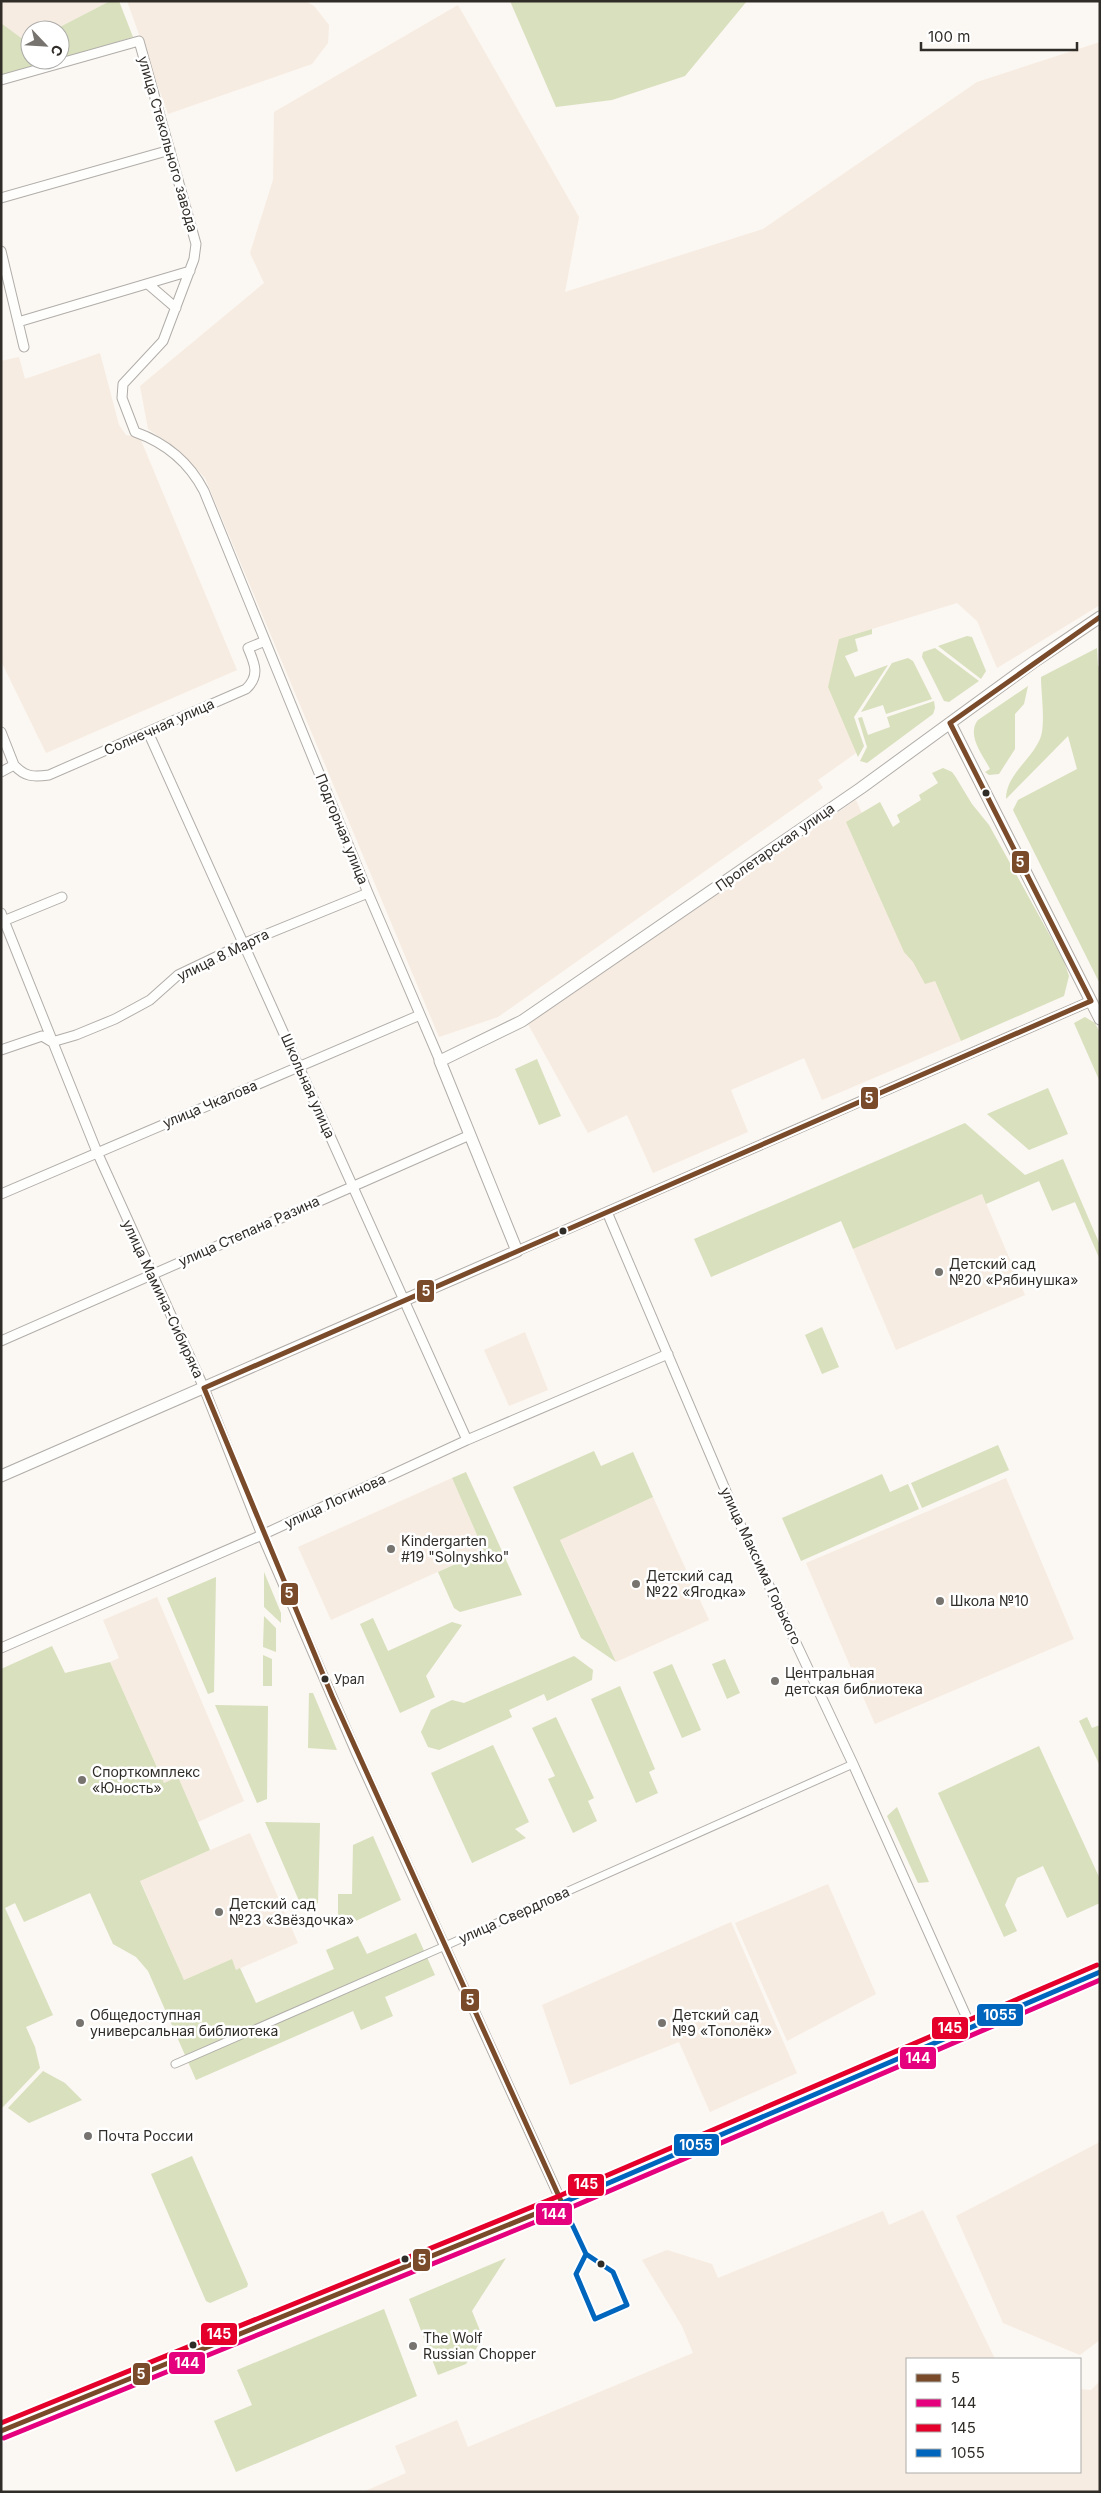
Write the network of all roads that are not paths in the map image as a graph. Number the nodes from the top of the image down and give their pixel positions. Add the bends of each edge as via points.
1 (1, 80) edge
2 (170, 150) junction
3 (1, 198) edge
4 (1, 251) edge
5 (190, 271) junction
6 (148, 284) junction
7 (176, 308) junction
8 (18, 322) junction
9 (24, 347) dead end
10 (135, 432) joint
11 (1100, 618) edge
12 (265, 641) junction
13 (950, 723) junction
14 (1, 732) edge
15 (148, 732) junction
16 (14, 765) junction
17 (1, 772) edge
18 (368, 893) junction
19 (62, 897) dead end
20 (2, 919) edge
21 (245, 943) junction
22 (1090, 1001) junction
23 (420, 1015) junction
24 (1100, 1019) edge
25 (52, 1042) junction
26 (1, 1050) edge
27 (440, 1060) junction
28 (299, 1066) junction
29 (470, 1135) junction
30 (96, 1152) junction
31 (352, 1186) junction
32 (1, 1194) edge
33 (607, 1212) junction
34 (517, 1251) junction
35 (150, 1275) junction
36 (405, 1299) junction
37 (1, 1341) edge
38 (668, 1354) junction
39 (204, 1388) junction
40 (467, 1440) junction
41 (1, 1476) edge
42 (262, 1535) junction
43 (1, 1648) edge
44 (853, 1764) junction
45 (445, 1946) junction
46 (1100, 1972) edge
47 (971, 2027) junction
48 (175, 2064) dead end
49 (562, 2203) junction
50 (1, 2431) edge

1 - 2 street, улица Стекольного завода via 138,41
2 - 3 street
2 - 5 street, улица Стекольного завода via 196,244
4 - 8 street
5 - 6 street
5 - 7 street, улица Стекольного завода
6 - 7 street
6 - 8 street
7 - 10 street, улица Стекольного завода via 163,341 123,384 122,398
8 - 9 street
10 - 12 street, Подгорная улица via 153,438 174,453 196,477
11 - 13 street, Пролетарская улица
12 - 15 street, Солнечная улица via 248,648 255,665 255,675 246,689
12 - 18 street, Подгорная улица
13 - 22 street
13 - 27 street, Пролетарская улица via 854,793 522,1021
14 - 16 street
15 - 16 street, Солнечная улица via 49,775 32,777
15 - 21 street, Школьная улица
16 - 17 street
18 - 21 street, улица 8 Марта
18 - 23 street, Подгорная улица
19 - 20 street
20 - 25 street, улица Мамина-Сибиряка
21 - 25 street, улица 8 Марта via 178,974 150,1000 116,1019
21 - 28 street, Школьная улица
22 - 24 street
22 - 33 street
23 - 27 street, Подгорная улица
23 - 28 street, улица Чкалова
25 - 26 street, улица 8 Марта via 42,1036
25 - 30 street, улица Мамина-Сибиряка
27 - 29 street, Подгорная улица
28 - 30 street, улица Чкалова
28 - 31 street, Школьная улица
29 - 31 street, улица Степана Разина
29 - 34 street, Подгорная улица
30 - 32 street, улица Чкалова
30 - 35 street, улица Мамина-Сибиряка
31 - 35 street, улица Степана Разина
31 - 36 street, Школьная улица
33 - 34 street
33 - 38 street, улица Максима Горького
34 - 36 street
35 - 37 street, улица Степана Разина
35 - 39 street, улица Мамина-Сибиряка
36 - 39 street
36 - 40 street, Школьная улица
38 - 40 street, улица Логинова
38 - 44 street, улица Максима Горького via 739,1522
39 - 41 street
39 - 42 street, улица Мамина-Сибиряка
40 - 42 street, улица Логинова
42 - 43 street, улица Логинова
42 - 45 street, улица Мамина-Сибиряка
44 - 45 street, улица Свердлова
44 - 47 street, улица Максима Горького
45 - 48 street, улица Свердлова
45 - 49 street, улица Мамина-Сибиряка
46 - 47 main road
47 - 49 main road
49 - 50 main road

